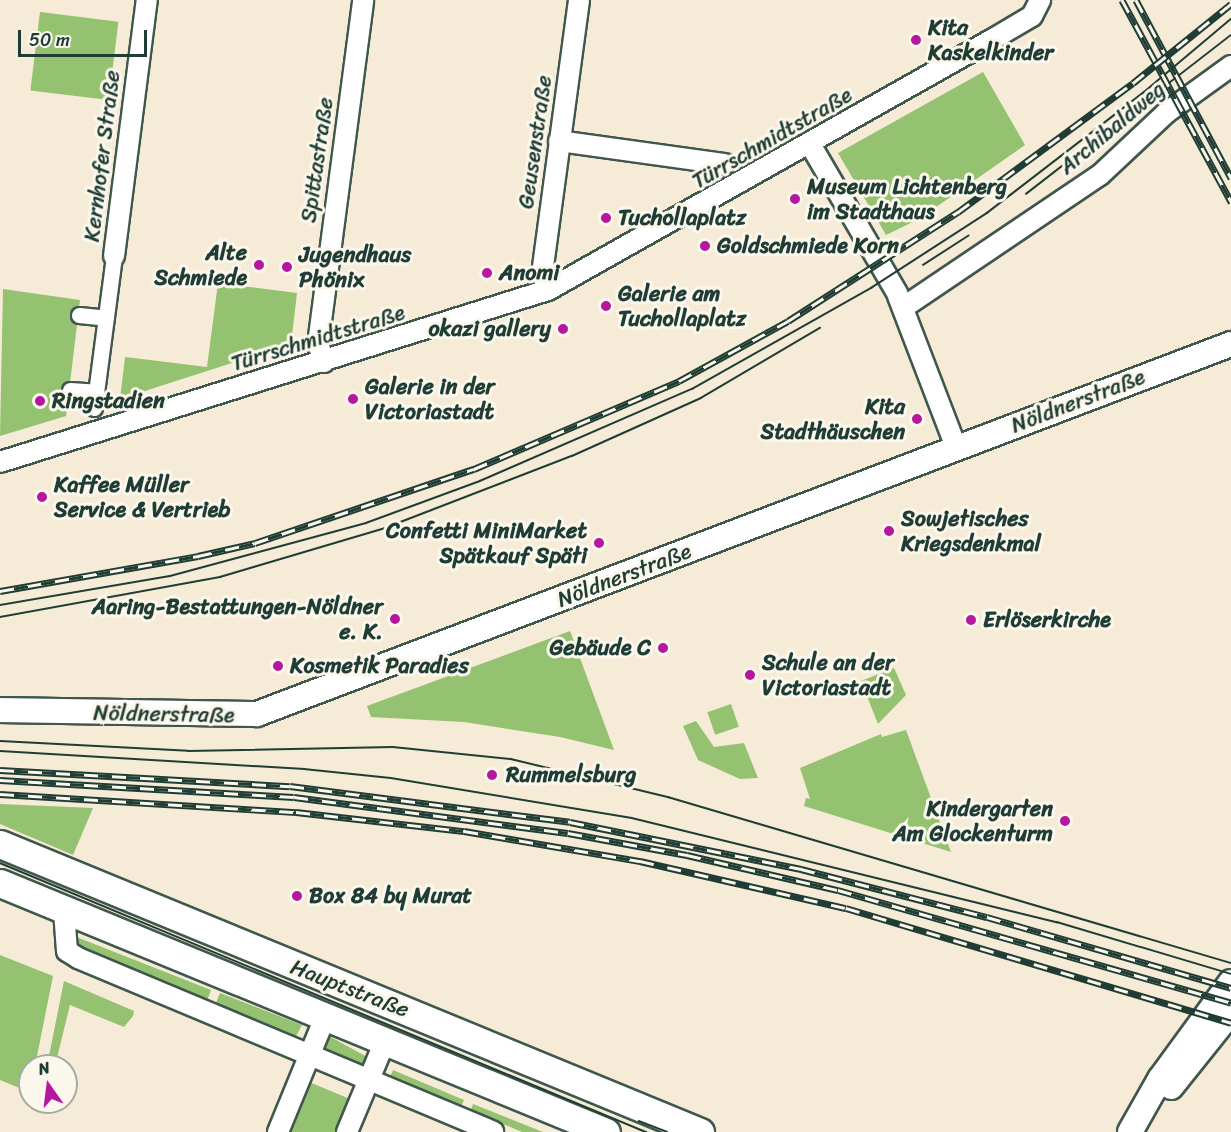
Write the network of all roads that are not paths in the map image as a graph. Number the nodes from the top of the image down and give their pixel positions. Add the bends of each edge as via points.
1 (147, 0) edge
2 (363, 0) edge
3 (579, 0) edge
4 (1040, 0) edge
5 (1231, 66) edge
6 (560, 141) junction
7 (810, 144) junction
8 (724, 164) dead end
9 (114, 256) joint
10 (548, 290) junction
11 (900, 299) junction
12 (79, 315) dead end
13 (106, 318) junction
14 (1231, 344) edge
15 (324, 362) junction
16 (70, 390) dead end
17 (956, 447) junction
18 (0, 462) edge
19 (0, 710) edge
20 (0, 844) edge
21 (0, 883) edge
22 (64, 911) junction
23 (1231, 982) edge
24 (1231, 1012) edge
25 (326, 1016) junction
26 (385, 1041) junction
27 (309, 1055) junction
28 (368, 1080) junction
29 (1144, 1112) junction
30 (278, 1132) edge
31 (347, 1132) edge
32 (493, 1132) edge
33 (606, 1132) edge
34 (700, 1132) edge
35 (1130, 1132) edge

1 - 9 street, Kernhofer Straße
2 - 15 street, Spittastraße via 318,344
3 - 6 street, Geusenstraße
4 - 7 street, Türrschmidtstraße via 1032,16
5 - 11 street, Archibaldweg via 1166,113 1100,175
6 - 8 street
6 - 10 street, Geusenstraße via 542,274
7 - 10 street, Türrschmidtstraße
7 - 11 street
9 - 13 street, Kernhofer Straße
10 - 15 street, Türrschmidtstraße
11 - 17 street
12 - 13 street
13 - 16 street, Kernhofer Straße via 95,400
14 - 17 street, Nöldnerstraße
15 - 18 street, Türrschmidtstraße
17 - 19 street, Nöldnerstraße via 257,714
20 - 34 main road, Hauptstraße
21 - 22 main road, Hauptstraße
22 - 25 main road, Hauptstraße
22 - 27 street via 67,951
23 - 29 street via 1160,1079
24 - 29 street via 1178,1079
25 - 26 main road, Hauptstraße
25 - 27 street, Hauptstraße
26 - 28 street, Hauptstraße
26 - 33 main road, Hauptstraße
27 - 28 street
27 - 30 street, Hauptstraße
28 - 31 street, Hauptstraße
28 - 32 street
29 - 35 street

